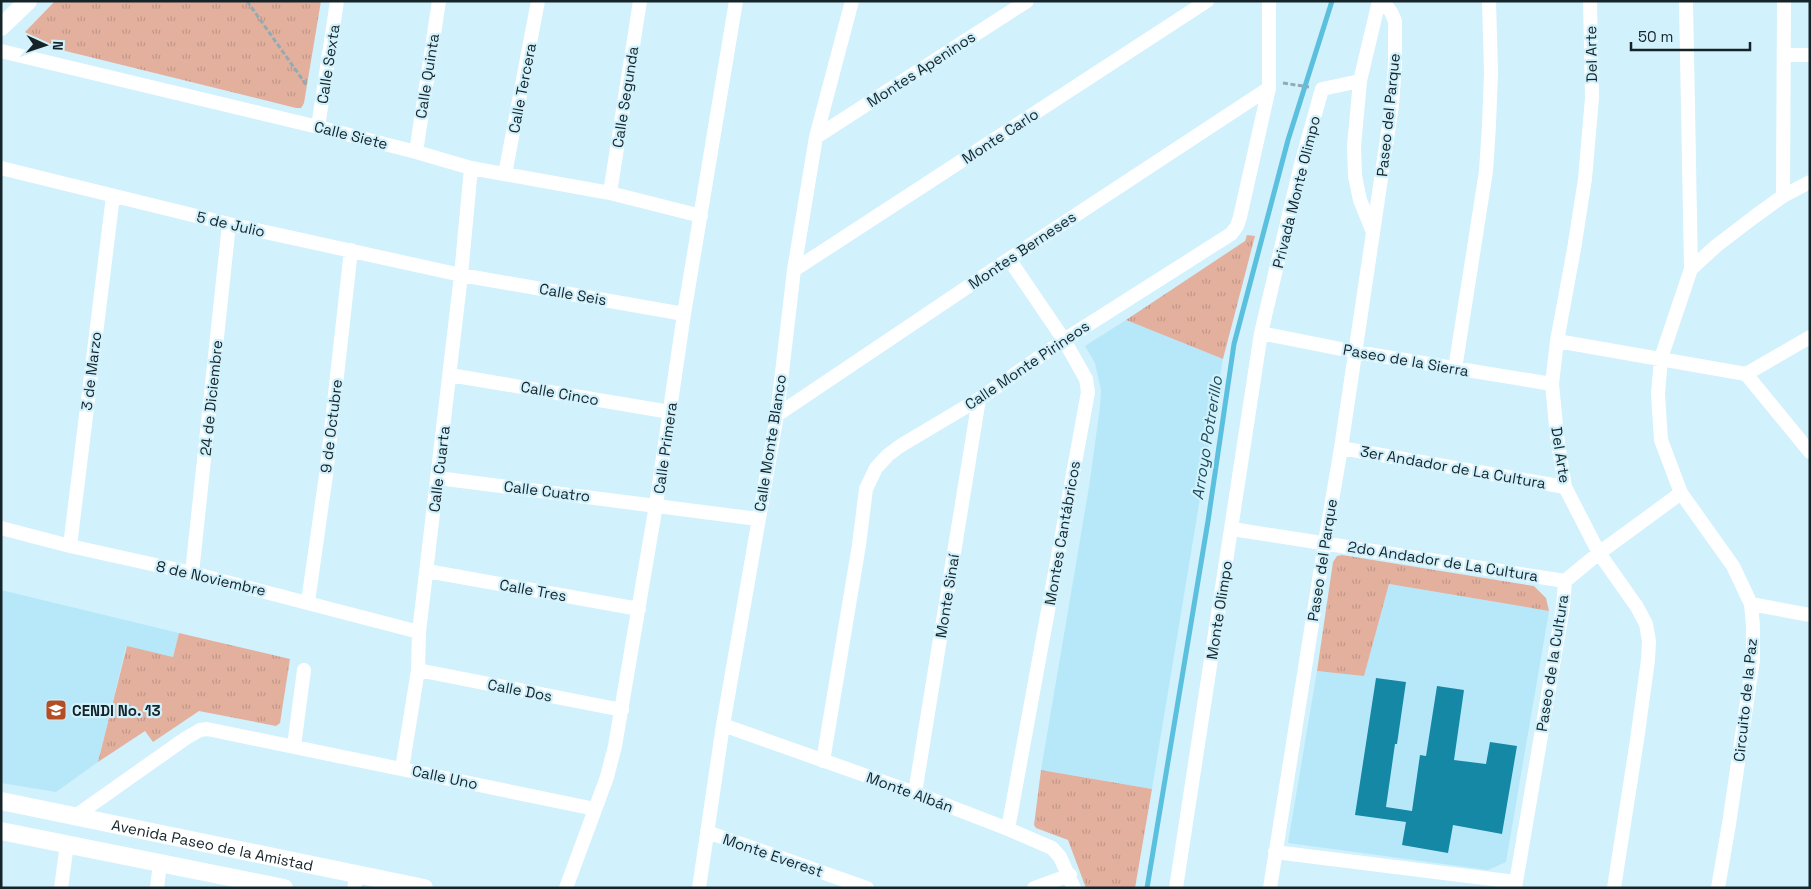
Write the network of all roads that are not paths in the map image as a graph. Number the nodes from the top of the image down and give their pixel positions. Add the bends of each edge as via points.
1 (28, 1) edge
2 (338, 1) edge
3 (438, 1) edge
4 (538, 1) edge
5 (640, 1) edge
6 (736, 1) edge
7 (852, 1) edge
8 (1027, 1) edge
9 (1207, 1) edge
10 (1269, 1) edge
11 (1381, 1) edge
12 (1489, 1) edge
13 (1590, 1) edge
14 (1686, 1) edge
15 (1784, 1) edge
16 (1, 27) edge
17 (1, 51) edge
18 (1810, 54) edge
19 (1785, 55) junction
20 (1360, 81) junction
21 (1276, 85) junction
22 (318, 127) junction
23 (816, 137) junction
24 (416, 152) junction
25 (1, 168) edge
26 (471, 168) junction
27 (505, 174) junction
28 (1810, 182) edge
29 (610, 193) junction
30 (113, 196) junction
31 (1783, 196) junction
32 (701, 216) junction
33 (229, 224) junction
34 (1374, 233) junction
35 (351, 250) junction
36 (1009, 258) junction
37 (1690, 269) junction
38 (794, 270) junction
39 (462, 275) junction
40 (684, 314) junction
41 (1261, 333) junction
42 (1810, 337) edge
43 (1064, 340) junction
44 (1556, 341) junction
45 (1356, 352) junction
46 (1661, 358) junction
47 (1455, 369) junction
48 (1746, 374) junction
49 (450, 375) junction
50 (1552, 384) junction
51 (979, 399) junction
52 (670, 412) junction
53 (777, 415) junction
54 (1341, 448) junction
55 (1810, 452) edge
56 (438, 478) junction
57 (1565, 487) junction
58 (1681, 493) junction
59 (656, 505) junction
60 (758, 519) junction
61 (1, 528) edge
62 (1232, 528) junction
63 (1324, 542) junction
64 (70, 546) junction
65 (1599, 552) junction
66 (427, 571) junction
67 (192, 573) junction
68 (1565, 581) junction
69 (308, 602) junction
70 (1751, 604) junction
71 (639, 609) junction
72 (1810, 615) edge
73 (420, 632) junction
74 (304, 670) dead end
75 (418, 670) junction
76 (622, 710) junction
77 (724, 725) junction
78 (294, 746) junction
79 (824, 761) junction
80 (402, 769) junction
81 (915, 793) junction
82 (1, 801) edge
83 (596, 808) junction
84 (74, 817) junction
85 (1008, 829) junction
86 (1, 831) edge
87 (707, 832) junction
88 (67, 844) junction
89 (1275, 852) junction
90 (160, 863) junction
91 (356, 881) edge
92 (1072, 882) edge
93 (254, 885) edge
94 (1515, 885) edge
95 (61, 888) edge
96 (157, 888) edge
97 (284, 888) edge
98 (424, 888) edge
99 (566, 888) edge
100 (698, 888) edge
101 (867, 888) edge
102 (1034, 888) edge
103 (1176, 888) edge
104 (1270, 888) edge
105 (1614, 888) edge
106 (1718, 888) edge

1 - 16 street
2 - 22 street, Calle Sexta
3 - 24 street, Calle Quinta
4 - 27 street, Calle Tercera
5 - 29 street, Calle Segunda
6 - 32 street, Calle Primera
7 - 23 street, Calle Monte Blanco
8 - 23 street, Montes Apeninos
9 - 38 street, Monte Carlo
10 - 21 street, Calle Monte Pirineos
11 - 20 street, Paseo del Parque
11 - 34 street, Paseo del Parque via 1394,17 1395,64
12 - 47 street via 1491,72 1486,171
13 - 44 street, Del Arte via 1592,98 1586,170
14 - 37 street
15 - 19 street
17 - 22 street, Calle Siete
18 - 19 street
19 - 31 street
20 - 34 street, Paseo del Parque via 1354,146 1355,176 1360,200
20 - 41 street, Privada Monte Olimpo via 1322,90
21 - 36 street, Montes Berneses
21 - 43 street, Calle Monte Pirineos via 1235,230
22 - 24 street, Calle Siete
23 - 38 street, Calle Monte Blanco
24 - 26 street, Calle Siete
25 - 30 street, 5 de Julio
26 - 27 street, Calle Siete
26 - 39 street, Calle Cuarta
27 - 29 street, Calle Siete
28 - 31 street
29 - 32 street, Calle Siete
30 - 33 street, 5 de Julio
30 - 64 street, 3 de Marzo
31 - 37 street
32 - 40 street, Calle Primera
33 - 35 street, 5 de Julio
33 - 67 street, 24 de Diciembre
34 - 45 street, Paseo del Parque
35 - 39 street, 5 de Julio
35 - 69 street, 9 de Octubre
36 - 43 street, Montes Cantábricos
36 - 53 street, Montes Berneses
37 - 46 street, Circuito de la Paz
38 - 53 street, Calle Monte Blanco
39 - 40 street, Calle Seis
39 - 49 street, Calle Cuarta
40 - 52 street, Calle Primera
41 - 45 street, Paseo de la Sierra
41 - 62 street, Monte Olimpo
42 - 48 street
43 - 51 street, Calle Monte Pirineos
43 - 85 street, Montes Cantábricos via 1086,378 1088,392
44 - 46 street
44 - 50 street, Del Arte
45 - 47 street, Paseo de la Sierra
45 - 54 street, Paseo del Parque
46 - 48 street
46 - 58 street, Circuito de la Paz via 1658,394 1661,440
47 - 50 street, Paseo de la Sierra
48 - 55 street
49 - 52 street, Calle Cinco
49 - 56 street, Calle Cuarta
50 - 57 street, Del Arte
51 - 79 street, Calle Monte Pirineos via 888,455 876,468 866,490
51 - 81 street, Monte Sinaí
52 - 59 street, Calle Primera
53 - 60 street, Calle Monte Blanco
54 - 57 street, 3er Andador de La Cultura
54 - 63 street, Paseo del Parque
56 - 59 street, Calle Cuatro
56 - 66 street, Calle Cuarta
57 - 65 street, Del Arte
58 - 65 street, Paseo de la Cultura
58 - 70 street, Circuito de la Paz via 1733,566
59 - 60 street, Calle Cuatro
59 - 71 street, Calle Primera
60 - 77 street, Calle Monte Blanco
61 - 64 street, 8 de Noviembre
62 - 63 street, 2do Andador de La Cultura
62 - 103 street, Monte Olimpo
63 - 68 street, 2do Andador de La Cultura
63 - 89 street, Paseo del Parque
64 - 67 street, 8 de Noviembre
65 - 68 street, Paseo de la Cultura
65 - 105 street, Del Arte via 1646,624 1649,641
66 - 71 street, Calle Tres
66 - 73 street, Calle Cuarta
67 - 69 street, 8 de Noviembre
68 - 94 street, Paseo de la Cultura
69 - 73 street, 8 de Noviembre
70 - 72 street
70 - 106 street, Circuito de la Paz via 1753,660
71 - 76 street, Calle Primera
73 - 75 street, Calle Cuarta
74 - 78 street
75 - 76 street, Calle Dos
75 - 80 street, Calle Cuarta
76 - 83 street, Calle Primera via 609,769
77 - 79 street, Monte Albán
77 - 87 street, Calle Monte Blanco
78 - 80 street, Calle Uno
78 - 84 street, Calle Uno via 215,730 200,730
79 - 81 street, Monte Albán
80 - 83 street, Calle Uno
81 - 85 street, Monte Albán
82 - 84 street, Avenida Paseo de la Amistad
83 - 99 street, Calle Primera
84 - 91 street, Avenida Paseo de la Amistad
85 - 92 street, Monte Albán via 1052,848 1060,856
86 - 88 street, Avenida Paseo de la Amistad
87 - 100 street, Calle Monte Blanco
87 - 101 street, Monte Everest
88 - 90 street, Avenida Paseo de la Amistad
88 - 95 street
89 - 94 street
89 - 104 street, Paseo del Parque
90 - 93 street, Avenida Paseo de la Amistad
90 - 96 street
91 - 98 street, Avenida Paseo de la Amistad
92 - 102 street
93 - 97 street, Avenida Paseo de la Amistad

